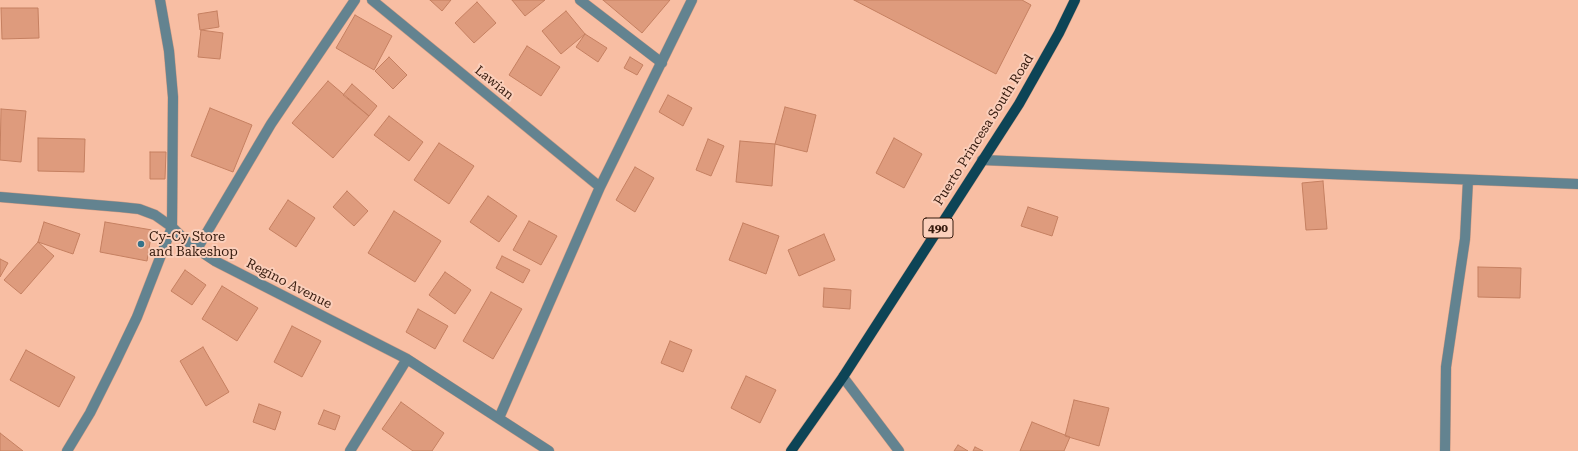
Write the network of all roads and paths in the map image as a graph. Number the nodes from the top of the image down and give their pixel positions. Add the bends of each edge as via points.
1 (160, 0) edge
2 (355, 0) edge
3 (372, 0) edge
4 (580, 0) edge
5 (692, 0) edge
6 (1075, 0) edge
7 (662, 63) junction
8 (982, 160) junction
9 (1468, 180) junction
10 (1578, 184) edge
11 (600, 187) junction
12 (0, 197) edge
13 (172, 227) junction
14 (197, 249) junction
15 (407, 359) junction
16 (842, 377) junction
17 (499, 418) junction
18 (67, 451) edge
19 (350, 451) edge
20 (549, 451) edge
21 (791, 451) edge
22 (899, 451) edge
23 (1445, 451) edge

1 - 13 street via 169,51 173,98
2 - 14 street via 271,124
3 - 11 street, Lawian
4 - 7 street
5 - 7 street
6 - 8 main road, Puerto Princesa South Road / 490 via 1019,104
7 - 11 street
8 - 9 street
8 - 16 main road, Puerto Princesa South Road / 490
9 - 10 street
9 - 23 street via 1465,239 1446,367
11 - 17 street
12 - 13 street, Regino Avenue via 139,209 155,215
13 - 14 street, Regino Avenue
13 - 18 street via 137,317 90,413
14 - 15 street, Regino Avenue via 215,261
15 - 17 street, Regino Avenue
15 - 19 street
16 - 21 main road, Puerto Princesa South Road / 490
16 - 22 street
17 - 20 street, Regino Avenue

